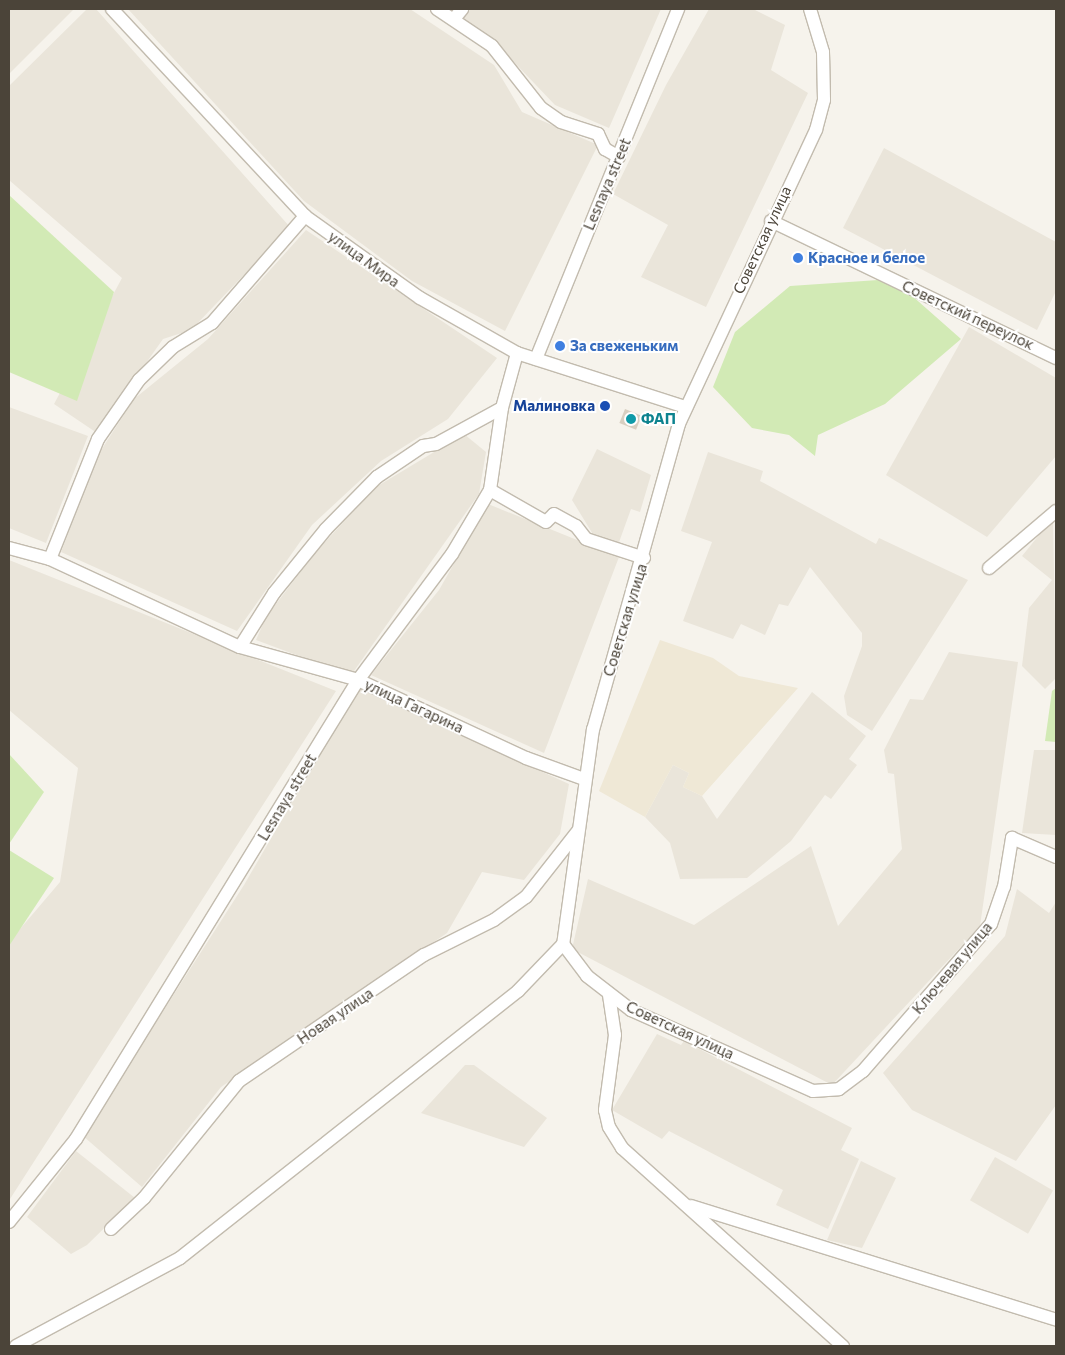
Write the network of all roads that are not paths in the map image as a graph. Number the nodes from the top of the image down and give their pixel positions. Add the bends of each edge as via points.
1 (112, 9) edge
2 (437, 9) edge
3 (678, 9) edge
4 (810, 9) edge
5 (458, 14) edge
6 (619, 157) junction
7 (305, 216) junction
8 (771, 221) junction
9 (517, 352) junction
10 (1056, 358) edge
11 (536, 360) junction
12 (685, 407) junction
13 (502, 408) junction
14 (490, 490) junction
15 (1056, 511) edge
16 (9, 548) edge
17 (644, 558) junction
18 (50, 559) junction
19 (989, 568) dead end
20 (240, 647) junction
21 (358, 680) junction
22 (584, 779) junction
23 (579, 829) junction
24 (1056, 857) edge
25 (563, 944) junction
26 (609, 995) junction
27 (839, 1089) joint
28 (688, 1204) junction
29 (9, 1222) edge
30 (111, 1229) dead end
31 (1056, 1320) edge
32 (16, 1346) edge
33 (843, 1346) edge

1 - 7 street, улица Мира
2 - 5 street
3 - 6 street, Lesnaya street
4 - 8 street, Советская улица via 823,52 824,100 816,130
5 - 6 street via 508,62 541,108 561,122 598,134 605,150
6 - 11 street, Lesnaya street
7 - 9 street, улица Мира via 420,298
7 - 18 street via 212,322 173,346 139,380 98,439
8 - 10 street, Советский переулок
8 - 12 street, Советская улица
9 - 11 street, улица Мира
9 - 13 street, Lesnaya street
11 - 12 street, улица Мира
12 - 17 street, Советская улица
13 - 14 street, Lesnaya street
13 - 20 street via 436,444 423,446 377,477 326,529 280,586
14 - 17 street via 546,522 554,514 576,526 586,540
14 - 21 street, Lesnaya street via 452,554
15 - 19 street
16 - 18 street, улица Гагарина
17 - 22 street, Советская улица via 598,709
18 - 20 street, улица Гагарина
20 - 21 street, улица Гагарина
21 - 22 street, улица Гагарина via 526,758
21 - 29 street, Lesnaya street via 76,1139
22 - 23 street, Советская улица
23 - 25 street, Советская улица
23 - 30 street, Новая улица via 526,897 494,920 424,955 239,1081 144,1198
24 - 27 street, Ключевая улица via 1012,838 1004,888 990,924 863,1071
25 - 26 street, Советская улица via 572,961
25 - 32 street via 518,991 180,1258
26 - 27 street, Советская улица via 631,1010 813,1091
26 - 28 street via 615,1035 605,1110 609,1127 622,1148
28 - 31 street
28 - 33 street

